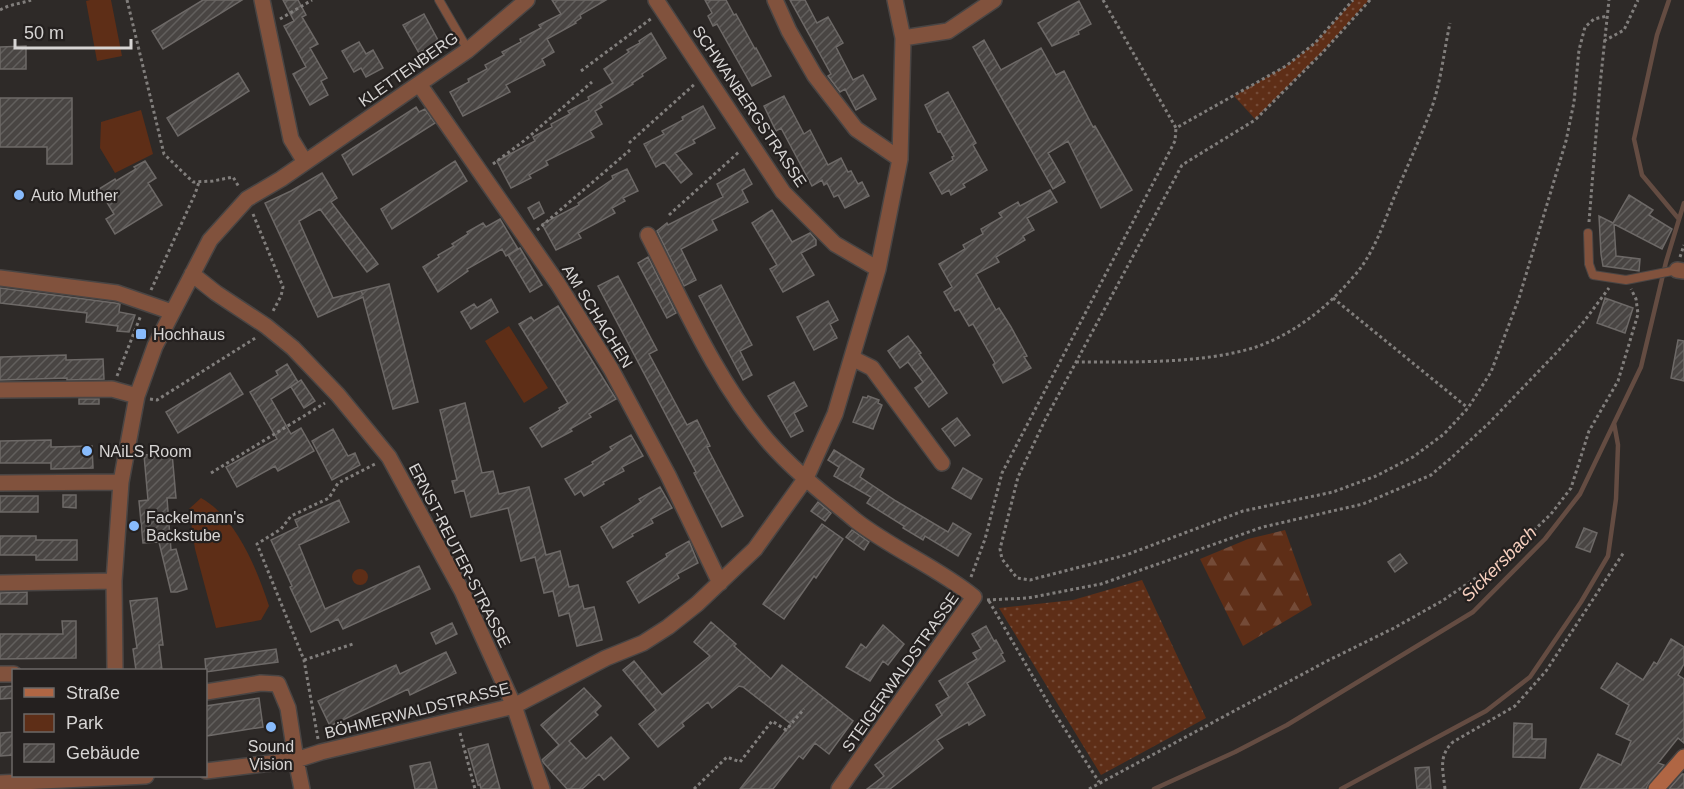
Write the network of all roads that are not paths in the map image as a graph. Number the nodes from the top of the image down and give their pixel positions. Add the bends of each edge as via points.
1 (262, 0) edge
2 (439, 0) edge
3 (527, 0) edge
4 (775, 0) edge
5 (895, 0) edge
6 (994, 0) edge
7 (660, 5) edge
8 (903, 38) junction
9 (468, 50) junction
10 (419, 84) junction
11 (900, 159) junction
12 (305, 162) junction
13 (1588, 233) road end
14 (648, 235) dead end
15 (878, 269) junction
16 (1678, 271) edge
17 (192, 274) junction
18 (0, 278) edge
19 (172, 312) junction
20 (852, 358) junction
21 (0, 390) edge
22 (137, 396) junction
23 (942, 463) dead end
24 (806, 478) junction
25 (121, 482) junction
26 (0, 483) edge
27 (114, 581) junction
28 (0, 583) edge
29 (720, 583) junction
30 (116, 669) edge
31 (207, 692) edge
32 (514, 706) junction
33 (1684, 757) edge
34 (296, 760) junction
35 (207, 771) edge
36 (141, 777) edge
37 (123, 781) edge
38 (0, 783) edge
39 (302, 789) edge
40 (542, 789) edge
41 (839, 789) edge
42 (1656, 789) edge

1 - 12 street via 291,139
2 - 9 lane
3 - 9 street, KLETTENBERG
4 - 11 street via 815,76 856,129
5 - 8 street, BÖHMERWALDSTRASSE
6 - 8 street via 948,31
7 - 15 street, SCHWANBERGSTRASSE via 783,192 835,244
8 - 11 street, BÖHMERWALDSTRASSE
9 - 10 street, KLETTENBERG
10 - 12 street, KLETTENBERG
10 - 29 street, AM SCHACHEN via 569,301 668,475
11 - 15 street, BÖHMERWALDSTRASSE
12 - 17 street, KLETTENBERG via 247,199 210,240
13 - 16 lane via 1593,275 1626,280
14 - 24 street via 733,395 768,441
15 - 20 street, BÖHMERWALDSTRASSE
17 - 19 street, KLETTENBERG
17 - 32 street, ERNST-REUTER-STRASSE via 293,348 389,457 462,591
18 - 19 street via 117,292
19 - 22 street, KLETTENBERG
20 - 23 street via 872,368
20 - 24 street, BÖHMERWALDSTRASSE via 835,414
21 - 22 street via 112,389
22 - 25 street, KLETTENBERG
24 - 29 street, BÖHMERWALDSTRASSE via 755,549
24 - 41 street, STEIGERWALDSTRASSE via 858,522 976,595
25 - 26 street
25 - 27 street, KLETTENBERG
27 - 28 street
27 - 30 street, KLETTENBERG
29 - 32 street, BÖHMERWALDSTRASSE via 668,627 643,642
31 - 34 street via 278,684 288,708
32 - 34 street, BÖHMERWALDSTRASSE
32 - 40 street, ERNST-REUTER-STRASSE
33 - 42 street
34 - 35 street, BÖHMERWALDSTRASSE
34 - 39 street
36 - 37 street
37 - 38 street

